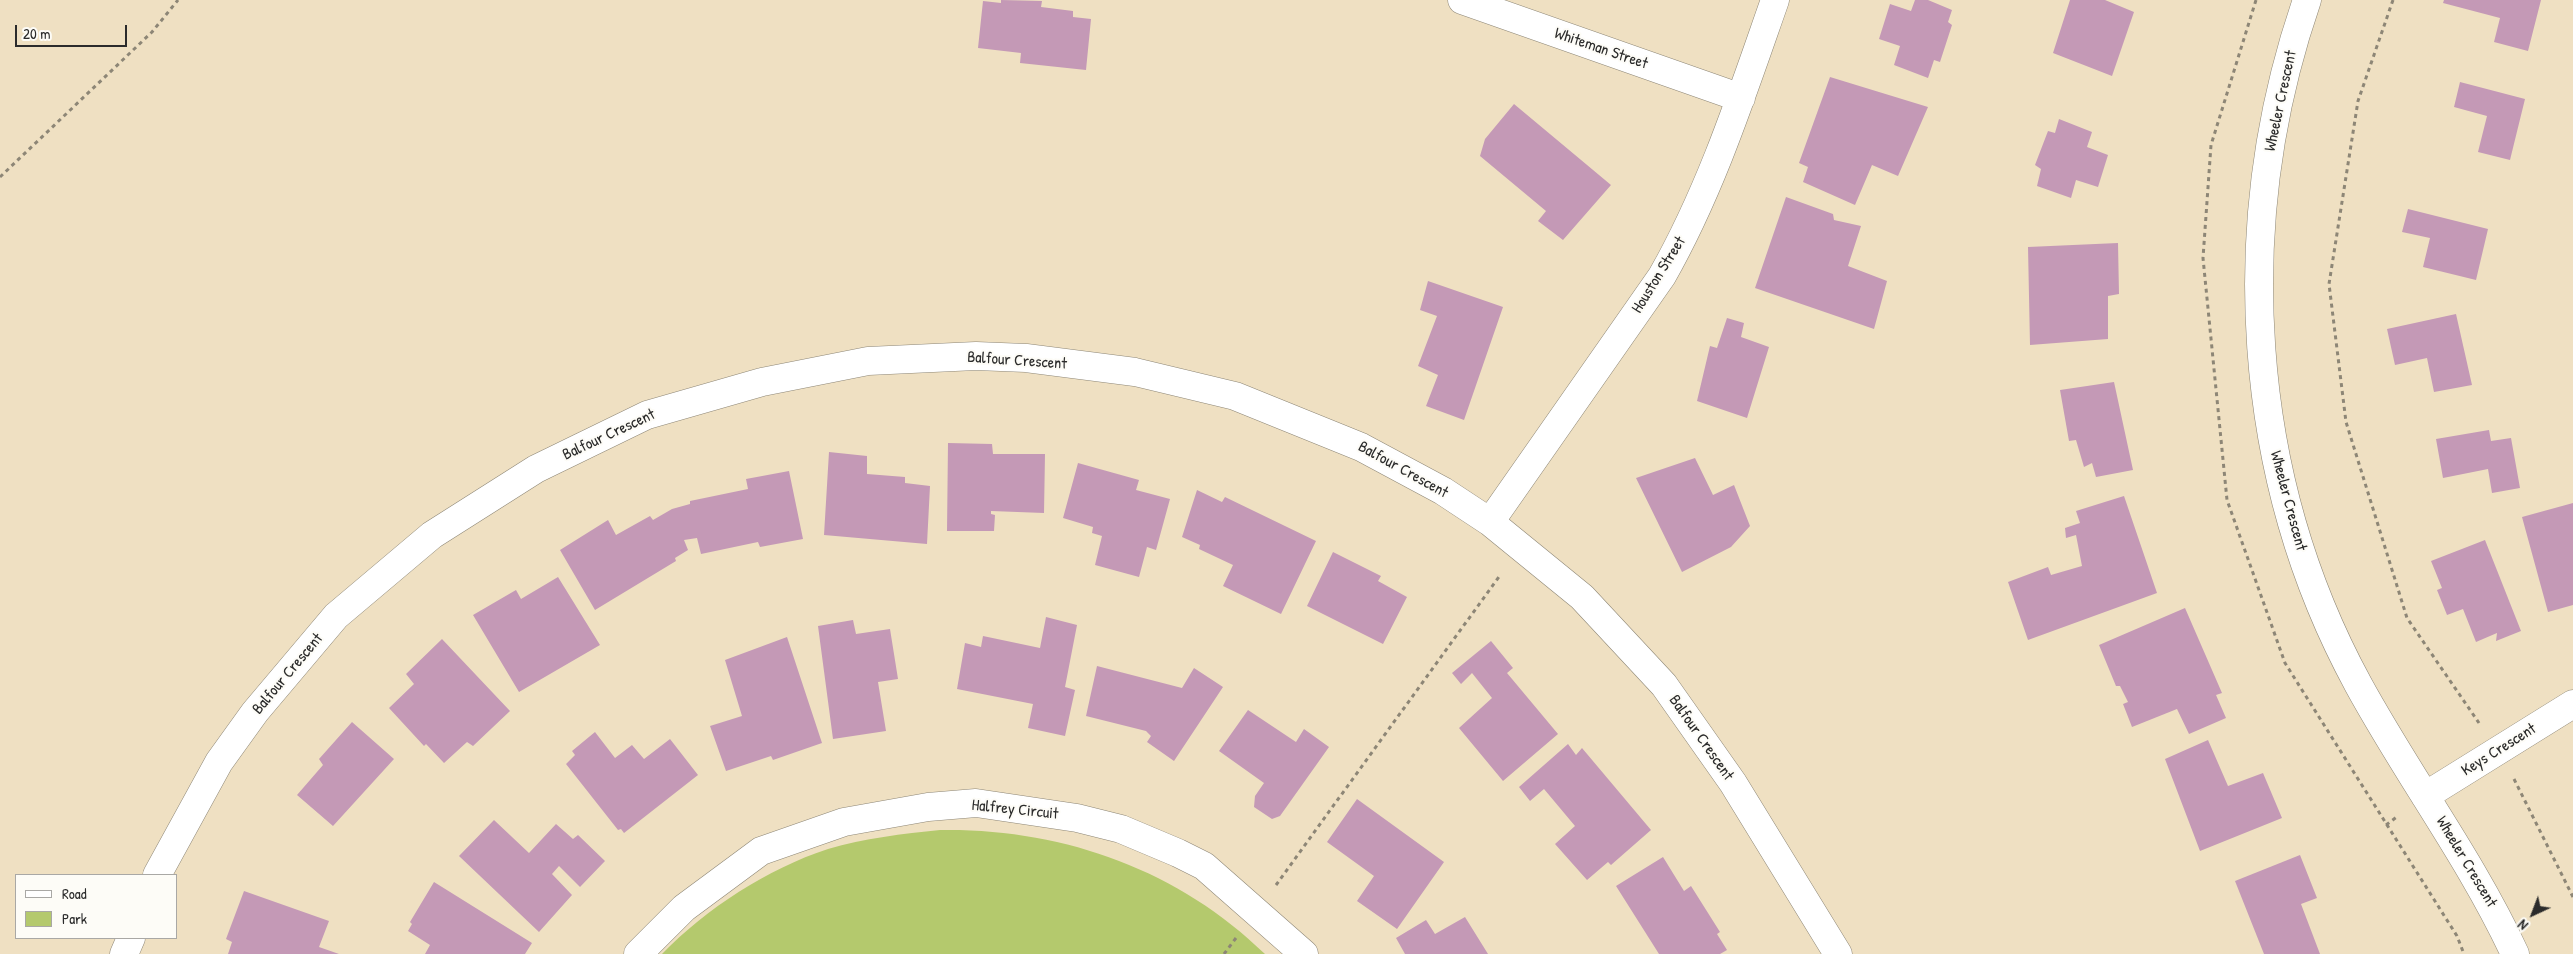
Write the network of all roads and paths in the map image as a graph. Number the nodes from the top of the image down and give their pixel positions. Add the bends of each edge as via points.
1 (178, 0) edge
2 (1462, 0) edge
3 (1775, 0) edge
4 (2307, 0) edge
5 (2393, 0) edge
6 (1741, 98) junction
7 (0, 177) edge
8 (1490, 522) junction
9 (1521, 547) junction
10 (2573, 704) edge
11 (2497, 752) junction
12 (2425, 796) junction
13 (2386, 825) dead end
14 (158, 874) edge
15 (2573, 897) edge
16 (1257, 911) junction
17 (131, 939) edge
18 (124, 954) edge
19 (638, 954) edge
20 (1304, 954) edge
21 (1838, 954) edge
22 (2464, 954) edge
23 (2515, 954) edge

1 - 7 path via 152,32
2 - 6 street, Whiteman Street
3 - 6 street, Houston Street
4 - 12 street, Wheeler Crescent via 2276,110 2261,211 2258,307 2267,408 2287,507 2317,599 2358,684
5 - 11 path via 2358,101 2328,284 2346,422 2407,618
6 - 8 street, Houston Street via 1685,235 1662,276
8 - 9 street, Balfour Crescent
8 - 14 street, Balfour Crescent via 1361,446 1319,428 1235,396 1135,372 1026,358 976,356 868,361 762,382 647,415 536,469 432,535 336,616 255,712 219,762
9 - 16 path
9 - 21 street, Balfour Crescent via 1582,597 1664,685 1733,783
10 - 11 street, Keys Crescent
11 - 12 street, Keys Crescent
11 - 15 path via 2512,774
12 - 23 street, Wheeler Crescent via 2491,904
13 - 22 path via 2457,936
16 - 19 street, Halfrey Circuit via 1204,866 1122,829 1069,816 986,805 928,807 844,822 761,851 684,908
16 - 20 street, Halfrey Circuit
17 - 18 street

